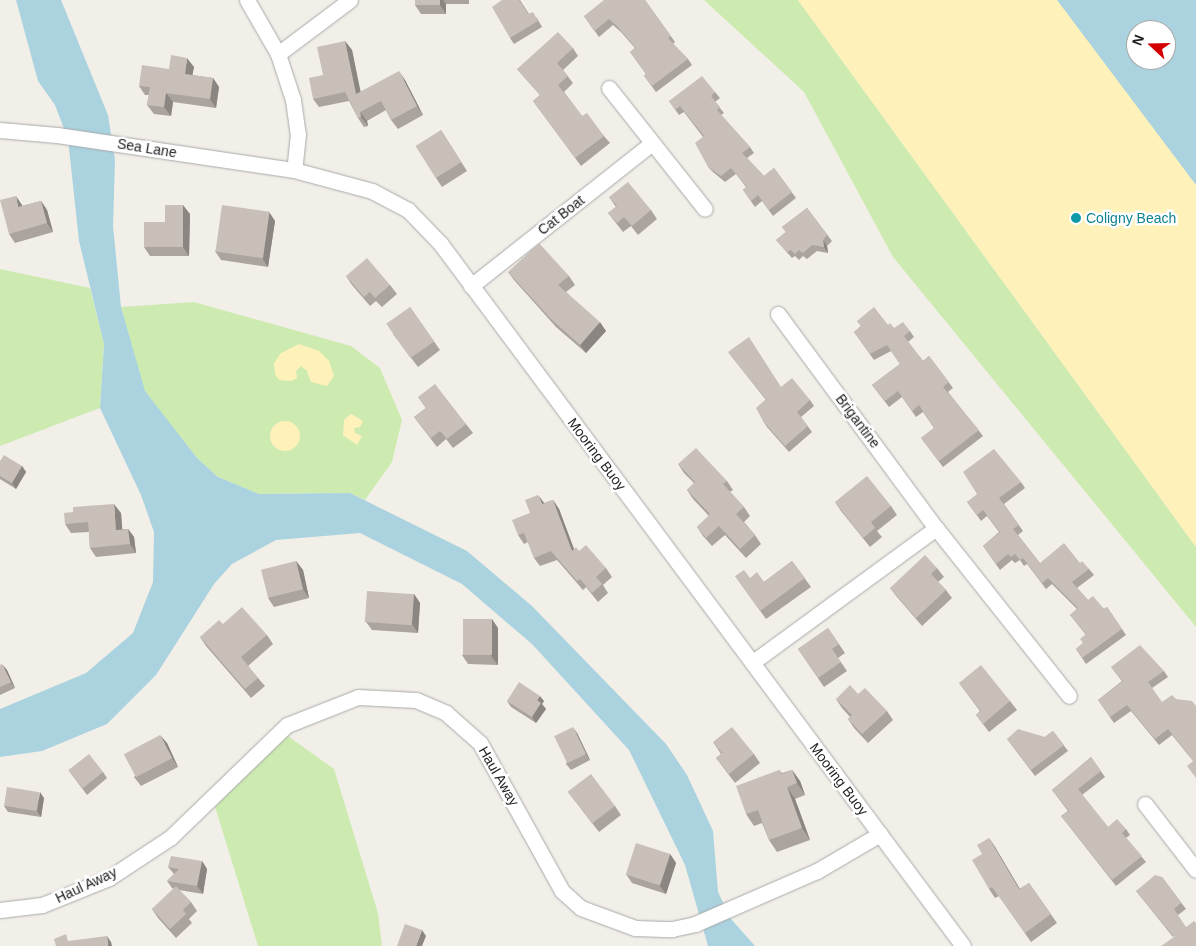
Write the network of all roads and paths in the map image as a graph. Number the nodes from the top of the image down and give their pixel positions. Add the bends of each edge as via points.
1 (246, 0) edge
2 (350, 0) edge
3 (278, 54) junction
4 (609, 88) dead end
5 (0, 130) edge
6 (651, 144) junction
7 (294, 170) junction
8 (704, 209) dead end
9 (471, 286) junction
10 (778, 314) dead end
11 (936, 528) junction
12 (753, 662) junction
13 (1069, 696) dead end
14 (1145, 804) dead end
15 (880, 834) junction
16 (1196, 870) edge
17 (0, 910) edge
18 (963, 946) edge

1 - 3 street
2 - 3 street
3 - 7 street via 296,115 298,154
4 - 6 street
5 - 7 street, Sea Lane via 57,135
6 - 8 street
6 - 9 street, Cat Boat
7 - 9 street, Mooring Buoy via 372,191 408,210 440,244
9 - 12 street, Mooring Buoy
10 - 11 street, Brigantine
11 - 12 street
11 - 13 street, Brigantine
12 - 15 street, Mooring Buoy
14 - 16 street
15 - 17 street, Haul Away via 817,871 695,924 672,929 635,928 581,908 562,891 480,742 446,713 416,700 358,697 287,725 171,837 109,878 42,905
15 - 18 street, Mooring Buoy

